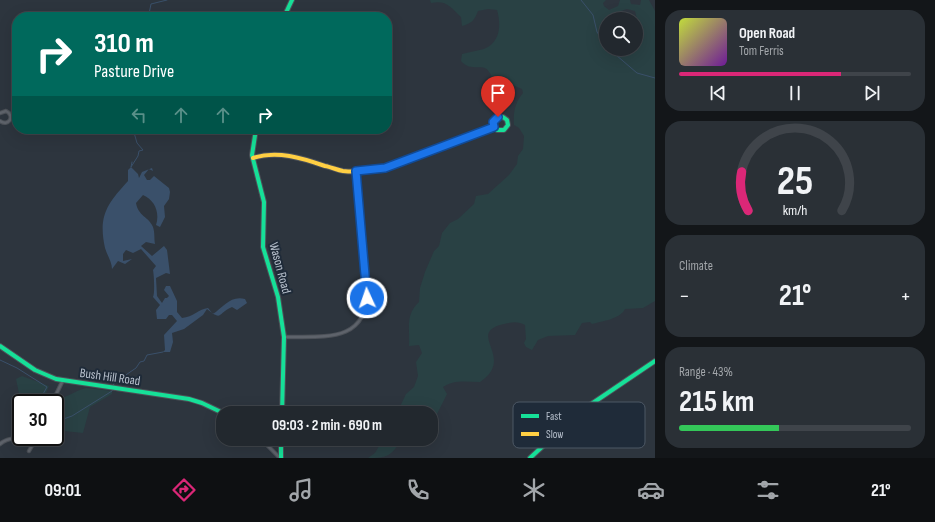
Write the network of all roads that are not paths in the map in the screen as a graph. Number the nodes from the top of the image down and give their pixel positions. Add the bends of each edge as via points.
1 (292, 0) edge
2 (286, 12) edge
3 (0, 113) edge
4 (0, 121) edge
5 (494, 127) dead end
6 (255, 134) edge
7 (253, 158) junction
8 (356, 171) junction
9 (284, 337) junction
10 (0, 346) edge
11 (655, 361) edge
12 (63, 380) junction
13 (56, 394) edge
14 (594, 402) edge
15 (282, 406) edge
16 (216, 410) edge
17 (12, 439) edge
18 (0, 444) edge
19 (32, 446) edge
20 (268, 446) edge
21 (281, 446) edge
22 (541, 448) edge
23 (29, 451) dead end
24 (280, 458) edge
25 (530, 458) edge

1 - 2 street
3 - 4 street via 6,111 11,116 7,123
5 - 8 street via 385,168
6 - 7 street, Wason Road
7 - 8 street via 291,155 337,169
7 - 9 street, Wason Road via 264,202 263,247 278,297
8 - 9 street via 367,292 364,314 354,327 340,335
9 - 15 street, Wason Road
10 - 12 street, Bush Hill Road via 36,370
11 - 14 street
12 - 13 street
12 - 16 street, Bush Hill Road via 189,400
17 - 18 street
19 - 23 street
20 - 24 street
21 - 24 street
22 - 25 street

